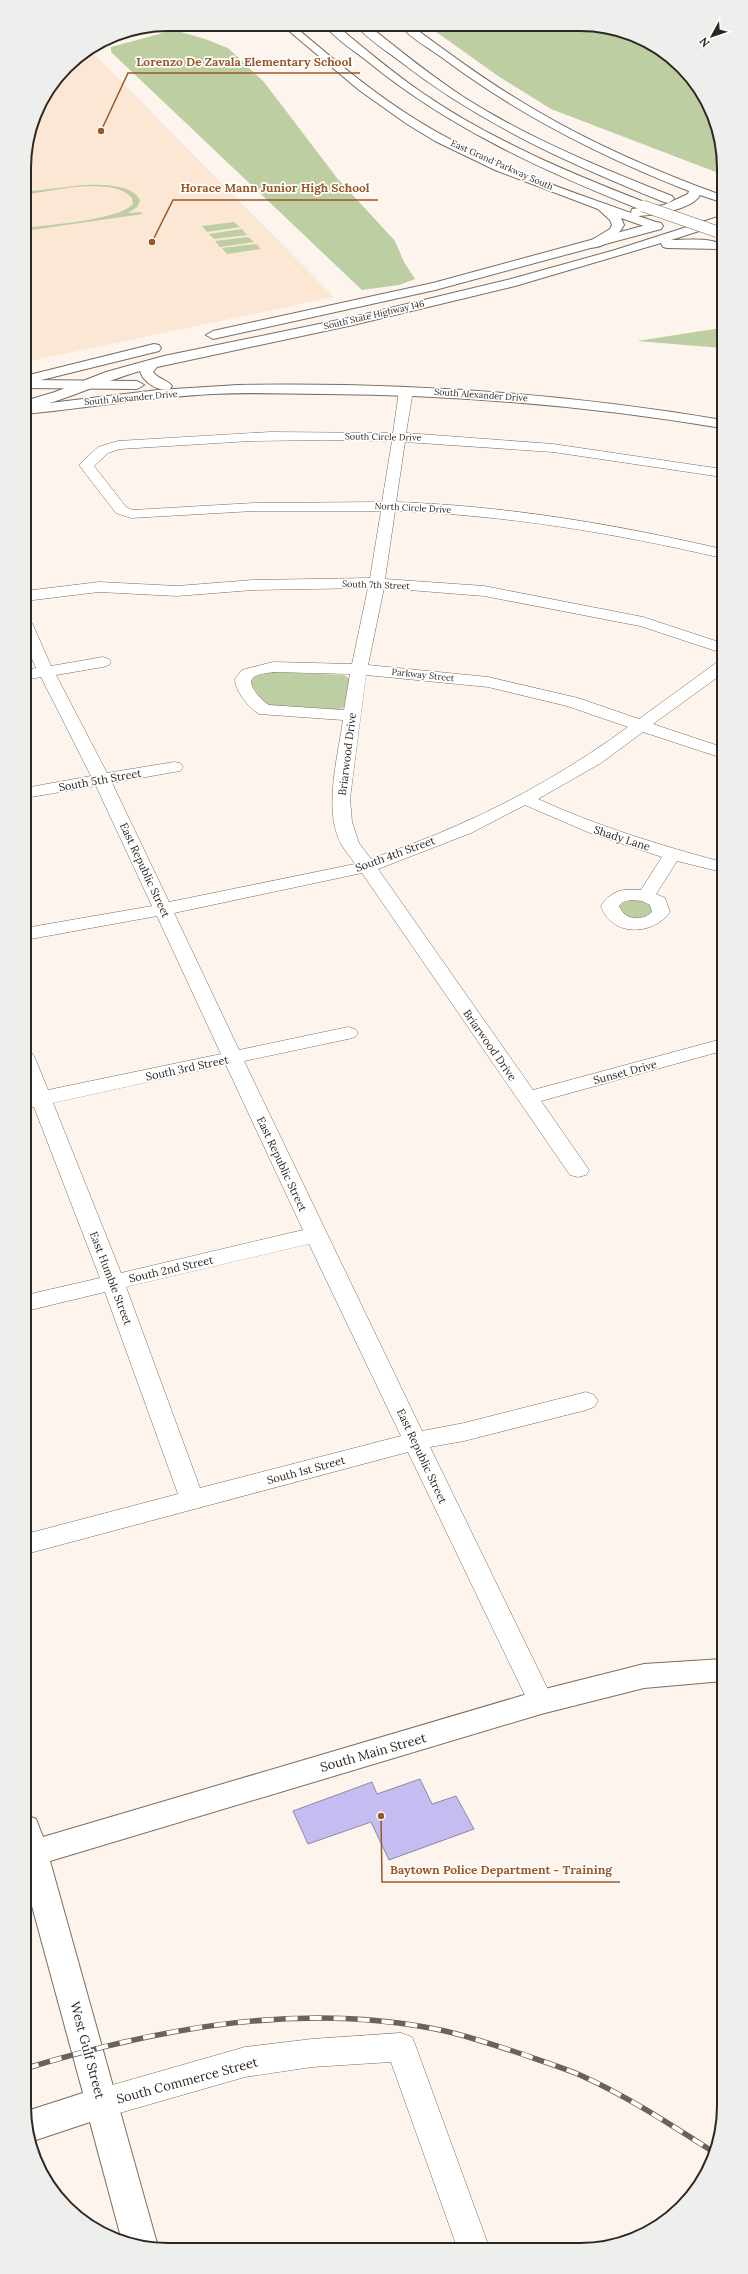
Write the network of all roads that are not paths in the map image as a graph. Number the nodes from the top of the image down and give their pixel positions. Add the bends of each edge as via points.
1 (294, 31) edge
2 (337, 31) edge
3 (369, 31) edge
4 (413, 31) edge
5 (696, 190) junction
6 (717, 198) edge
7 (602, 207) junction
8 (712, 213) edge
9 (655, 226) junction
10 (717, 232) edge
11 (678, 234) junction
12 (717, 243) edge
13 (594, 244) junction
14 (717, 244) edge
15 (619, 253) junction
16 (261, 323) junction
17 (201, 337) dead end
18 (163, 346) dead end
19 (229, 346) junction
20 (152, 364) junction
21 (31, 379) edge
22 (31, 384) edge
23 (86, 384) junction
24 (165, 386) junction
25 (238, 389) junction
26 (406, 391) junction
27 (31, 403) edge
28 (31, 409) edge
29 (717, 423) edge
30 (400, 436) junction
31 (717, 472) edge
32 (109, 494) joint
33 (387, 506) junction
34 (717, 553) edge
35 (377, 583) junction
36 (31, 595) edge
37 (31, 638) edge
38 (717, 646) edge
39 (103, 662) dead end
40 (360, 669) junction
41 (717, 670) edge
42 (46, 672) junction
43 (31, 674) edge
44 (351, 715) junction
45 (640, 726) junction
46 (717, 751) edge
47 (174, 768) dead end
48 (102, 780) junction
49 (31, 792) edge
50 (524, 799) junction
51 (672, 855) junction
52 (717, 866) edge
53 (367, 867) junction
54 (646, 896) dead end
55 (164, 909) junction
56 (31, 933) edge
57 (348, 1033) dead end
58 (717, 1046) edge
59 (232, 1058) junction
60 (31, 1090) edge
61 (527, 1098) junction
62 (33, 1100) edge
63 (578, 1170) dead end
64 (316, 1235) junction
65 (113, 1282) junction
66 (31, 1302) edge
67 (586, 1401) dead end
68 (415, 1441) junction
69 (192, 1500) junction
70 (31, 1543) edge
71 (717, 1670) edge
72 (541, 1702) junction
73 (31, 1844) edge
74 (31, 1852) edge
75 (102, 2104) junction
76 (33, 2125) edge
77 (139, 2239) edge
78 (472, 2243) edge

1 - 7 main road, East Grand Parkway South via 370,94 412,122 459,148
2 - 10 main road, East Grand Parkway South, bridge via 394,78 480,133 552,169 643,206
3 - 8 main road via 450,93 508,128 580,163 668,199
4 - 5 main road via 468,72 533,113 621,158
5 - 6 main road
5 - 7 main road via 690,199 646,212
7 - 9 main road, East Grand Parkway South
7 - 13 main road via 616,219 618,225 615,231
8 - 9 main road, South State Highway 146
8 - 11 main road, South State Highway 146
9 - 11 main road, East Grand Parkway South
9 - 13 main road, South State Highway 146
11 - 12 main road, East Grand Parkway South
11 - 15 main road, South State Highway 146
13 - 16 main road, South State Highway 146 via 435,286
14 - 15 main road via 674,244
15 - 19 main road, South State Highway 146 via 459,296
16 - 17 main road, South State Highway 146
16 - 19 main road via 268,330 265,334
18 - 21 main road
19 - 20 main road, South State Highway 146
20 - 23 main road, South State Highway 146
20 - 24 main road via 146,372 148,376 154,382
22 - 23 main road, South Alexander Drive
23 - 24 main road, South Alexander Drive
23 - 27 main road, South State Highway 146
24 - 25 main road, South Alexander Drive
25 - 26 main road, South Alexander Drive
25 - 28 main road, South Alexander Drive via 93,401
26 - 29 main road, South Alexander Drive via 593,405
26 - 30 street, Briarwood Drive
30 - 31 street, South Circle Drive via 577,450
30 - 32 street, South Circle Drive via 269,436 118,445 103,450 86,464
30 - 33 street, Briarwood Drive
32 - 33 street, North Circle Drive via 121,510 131,514 237,506
33 - 34 street, North Circle Drive via 461,510 545,519 651,537
33 - 35 street, Briarwood Drive
35 - 36 street, South 7th Street via 253,585 177,591 99,586
35 - 38 street, South 7th Street via 484,590 643,622
35 - 40 street, Briarwood Drive
37 - 42 street, East Republic Street
39 - 42 street
40 - 44 street, Briarwood Drive
40 - 44 street, Parkway Street via 273,667 248,673 243,679 243,685 258,706 265,710
40 - 45 street, Parkway Street via 488,682 572,702
41 - 45 street, South 4th Street
42 - 43 street
42 - 48 street, East Republic Street
44 - 53 street, Briarwood Drive via 341,799 343,822 350,843
45 - 46 street, Parkway Street
45 - 50 street, South 4th Street via 595,759
47 - 48 street, South 5th Street
48 - 49 street, South 5th Street
48 - 55 street, East Republic Street
50 - 51 street, Shady Lane via 561,818
50 - 53 street, South 4th Street via 465,829
51 - 52 street, Shady Lane
51 - 54 street
53 - 55 street, South 4th Street
53 - 61 street, Briarwood Drive
55 - 56 street, South 4th Street
55 - 59 street, East Republic Street
57 - 59 street, South 3rd Street
58 - 61 street, Sunset Drive
59 - 62 street, South 3rd Street
59 - 64 street, East Republic Street
60 - 62 street, East Humble Street
61 - 63 street, Briarwood Drive
62 - 65 street, East Humble Street
64 - 65 street, South 2nd Street
64 - 68 street, East Republic Street
65 - 66 street, South 2nd Street
65 - 69 street, East Humble Street
67 - 68 street, South 1st Street via 464,1432
68 - 69 street, South 1st Street
68 - 72 street, East Republic Street
69 - 70 street, South 1st Street
71 - 72 main road, South Main Street via 644,1676
72 - 73 main road, South Main Street
74 - 75 main road, West Gulf Street
75 - 76 main road, South Commerce Street
75 - 77 main road, West Gulf Street
75 - 78 street, South Commerce Street via 245,2062 312,2052 401,2046

